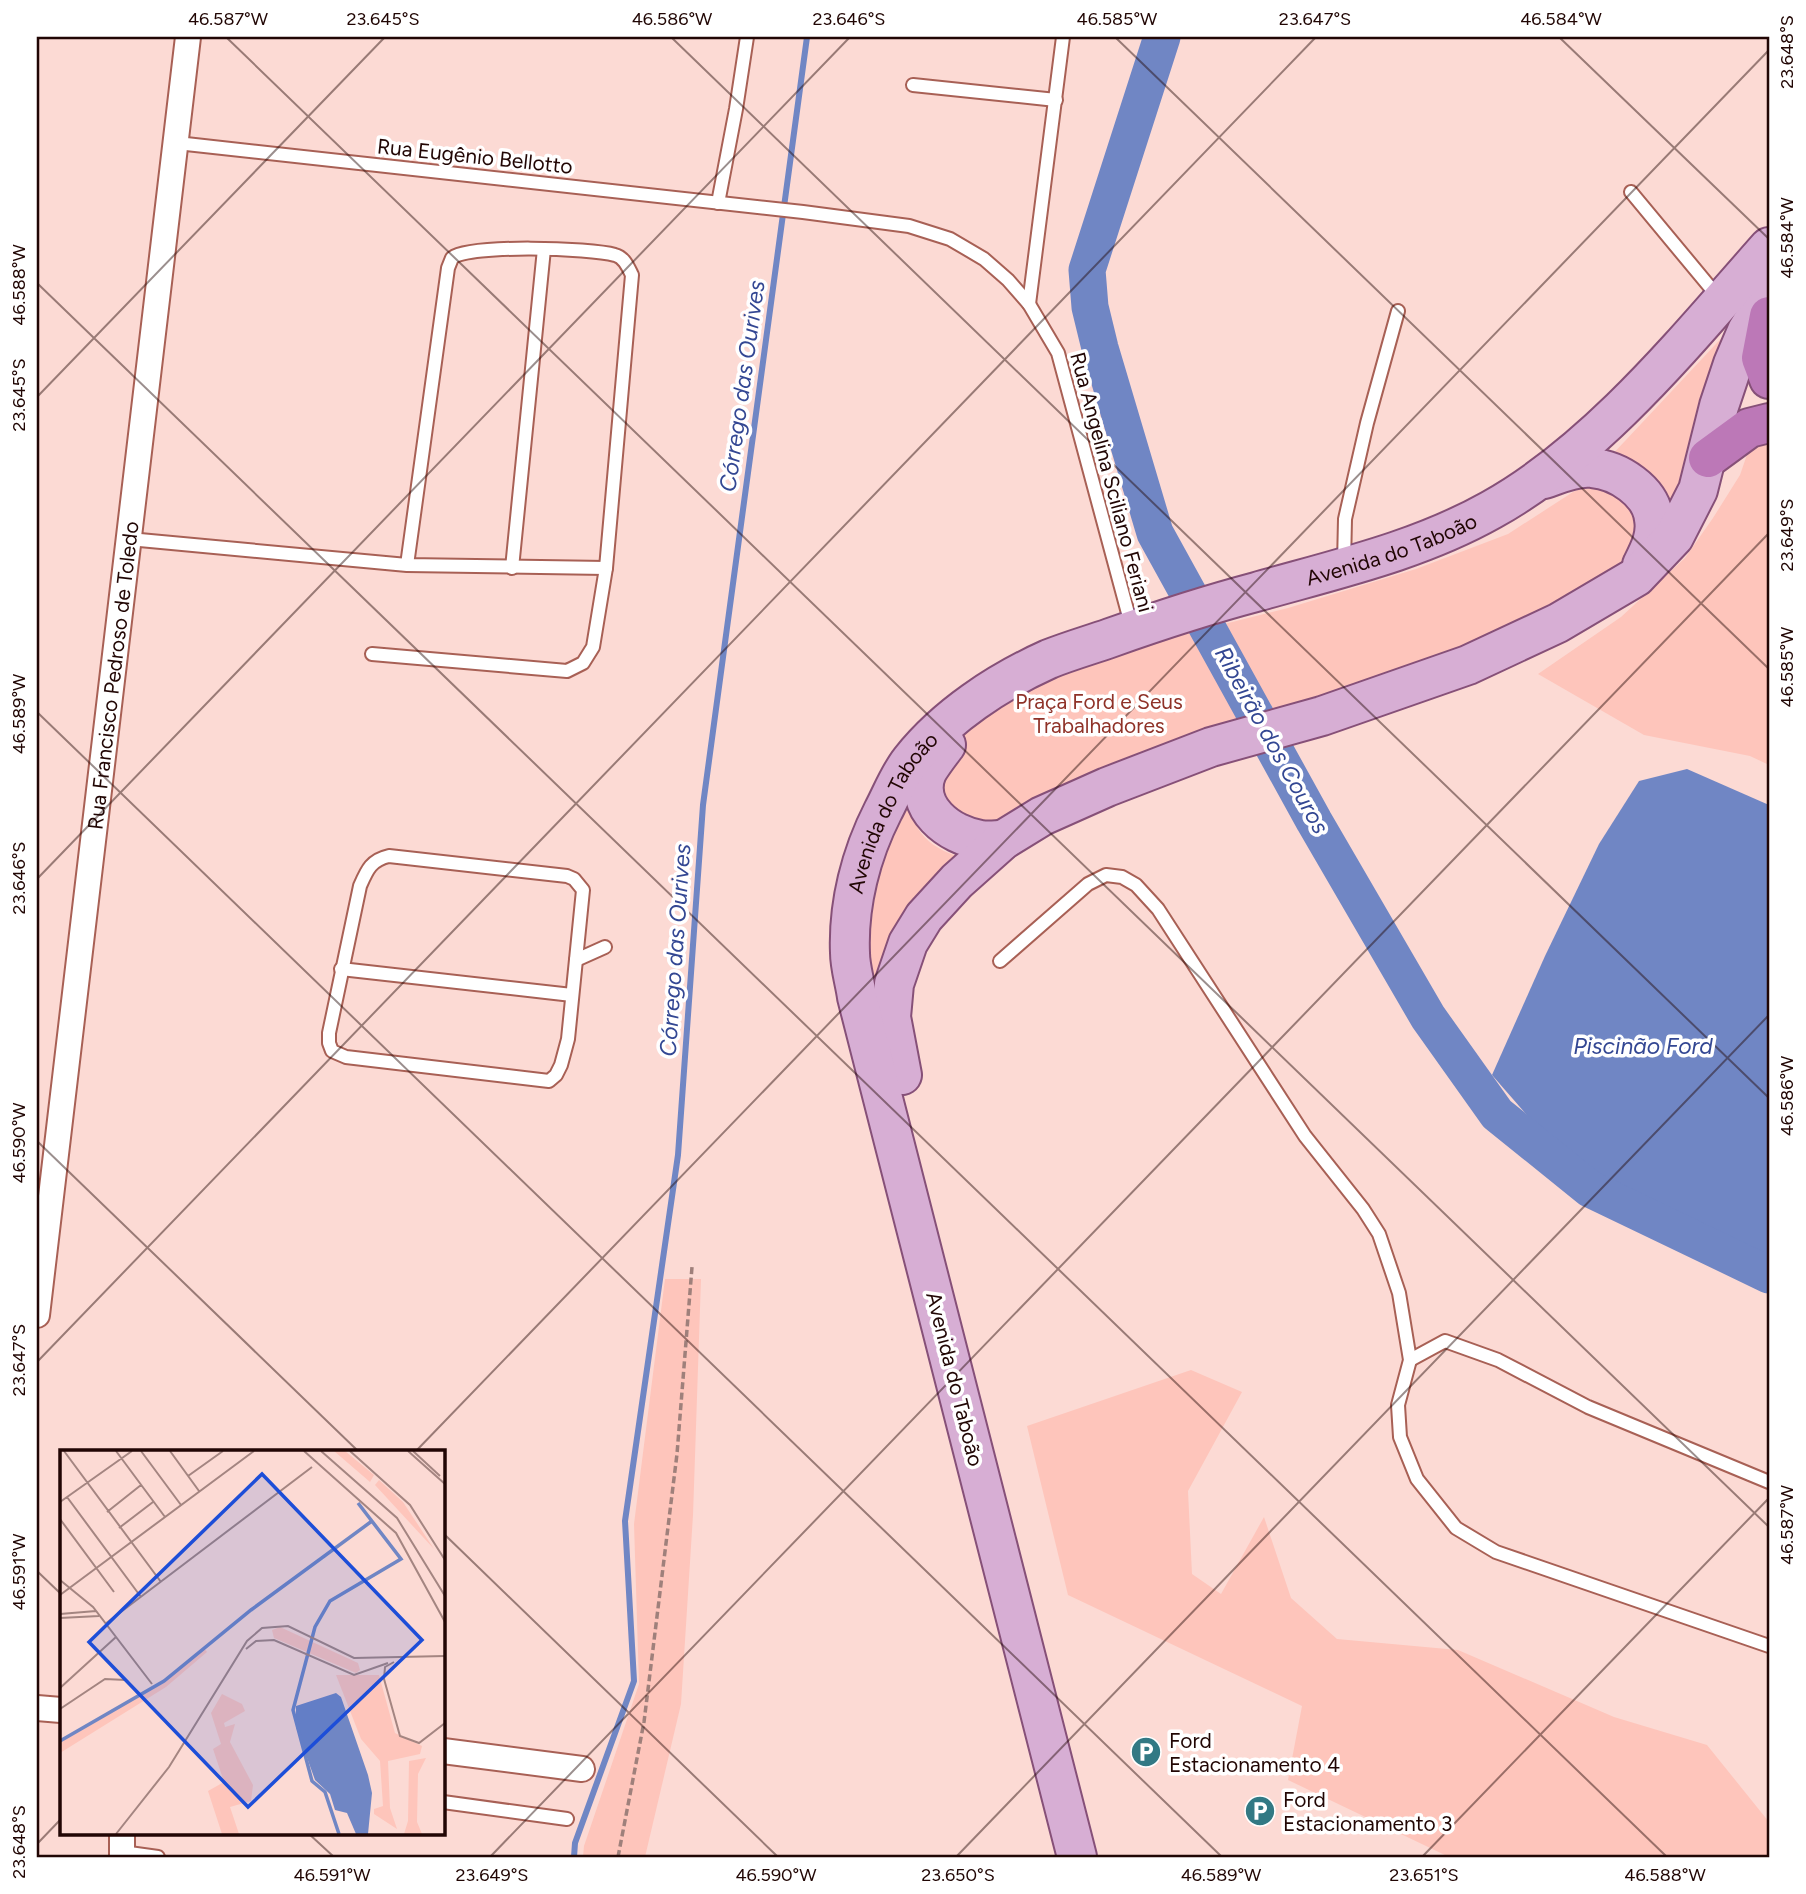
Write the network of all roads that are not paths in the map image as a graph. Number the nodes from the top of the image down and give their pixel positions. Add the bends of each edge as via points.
1 (188, 37) edge
2 (747, 37) edge
3 (1063, 37) edge
4 (913, 85) dead end
5 (1056, 100) junction
6 (177, 143) junction
7 (1631, 192) dead end
8 (718, 203) junction
9 (768, 209) joint
10 (1769, 247) edge
11 (544, 249) junction
12 (1769, 295) edge
13 (1721, 301) junction
14 (1029, 304) junction
15 (1398, 311) dead end
16 (1769, 316) edge
17 (1769, 379) edge
18 (1769, 423) edge
19 (1708, 458) junction
20 (1539, 481) junction
21 (129, 538) junction
22 (407, 565) junction
23 (512, 568) junction
24 (606, 568) junction
25 (1344, 568) junction
26 (1636, 577) junction
27 (1143, 627) junction
28 (372, 654) dead end
29 (911, 787) junction
30 (1003, 840) junction
31 (605, 947) dead end
32 (576, 960) junction
33 (1000, 961) dead end
34 (341, 969) junction
35 (572, 995) junction
36 (46, 1161) edge
37 (37, 1315) edge
38 (1410, 1360) junction
39 (1769, 1482) edge
40 (1769, 1646) edge
41 (37, 1708) edge
42 (60, 1710) edge
43 (444, 1751) edge
44 (582, 1769) dead end
45 (444, 1802) edge
46 (567, 1819) dead end
47 (122, 1847) edge
48 (158, 1857) edge
49 (1077, 1857) edge
50 (1102, 1857) edge

1 - 6 street, Rua Francisco Pedroso de Toledo
2 - 8 lane
3 - 5 lane
4 - 5 lane
5 - 14 lane
6 - 8 lane, Rua Eugênio Bellotto
6 - 21 street, Rua Francisco Pedroso de Toledo
7 - 13 lane
8 - 9 lane, Rua Eugênio Bellotto
9 - 14 lane, Rua Angelina Sciliano Feriani via 909,226 950,239 984,259
10 - 13 main road, Avenida do Taboão
11 - 22 lane via 466,251 452,258
11 - 23 lane
11 - 24 lane via 617,255 632,275
12 - 19 main road, Avenida do Taboão via 1733,364
13 - 20 main road, Avenida do Taboão via 1595,433
14 - 27 lane, Rua Angelina Sciliano Feriani via 1058,354
15 - 25 lane via 1345,519
16 - 17 highway via 1761,358
18 - 19 highway via 1749,428
19 - 26 main road, Avenida do Taboão via 1674,537
20 - 25 main road, Avenida do Taboão via 1440,536
20 - 26 main road via 1591,468 1630,481 1654,516 1655,530
21 - 22 lane
21 - 36 street, Rua Francisco Pedroso de Toledo
22 - 23 lane
23 - 24 lane
24 - 28 lane via 593,647 583,663 567,671
25 - 27 main road, Avenida do Taboão
26 - 30 main road, Avenida do Taboão via 1558,624 1468,665 1322,716 1210,747 1042,816
27 - 29 main road, Avenida do Taboão via 1050,659 998,686 975,702 927,773
29 - 30 main road via 945,826 969,837
29 - 49 main road, Avenida do Taboão via 869,839 853,899 850,953 857,997
30 - 50 main road, Avenida do Taboão via 957,881 919,925 894,984 891,1017 897,1056
31 - 32 lane
32 - 34 lane via 583,890 574,879 389,856 368,866
32 - 35 lane
33 - 38 lane via 1088,884 1106,875 1136,885 1158,909 1305,1136 1379,1234 1399,1293
34 - 35 lane
34 - 35 lane via 329,1043 338,1055 539,1081 549,1081 561,1065
36 - 37 street, Rua Francisco Pedroso de Toledo
38 - 39 lane via 1446,1341 1458,1345 1498,1360 1588,1407
38 - 40 lane via 1398,1405 1400,1437 1417,1479 1456,1528 1496,1552
41 - 42 street
43 - 44 street
45 - 46 lane
47 - 48 lane

